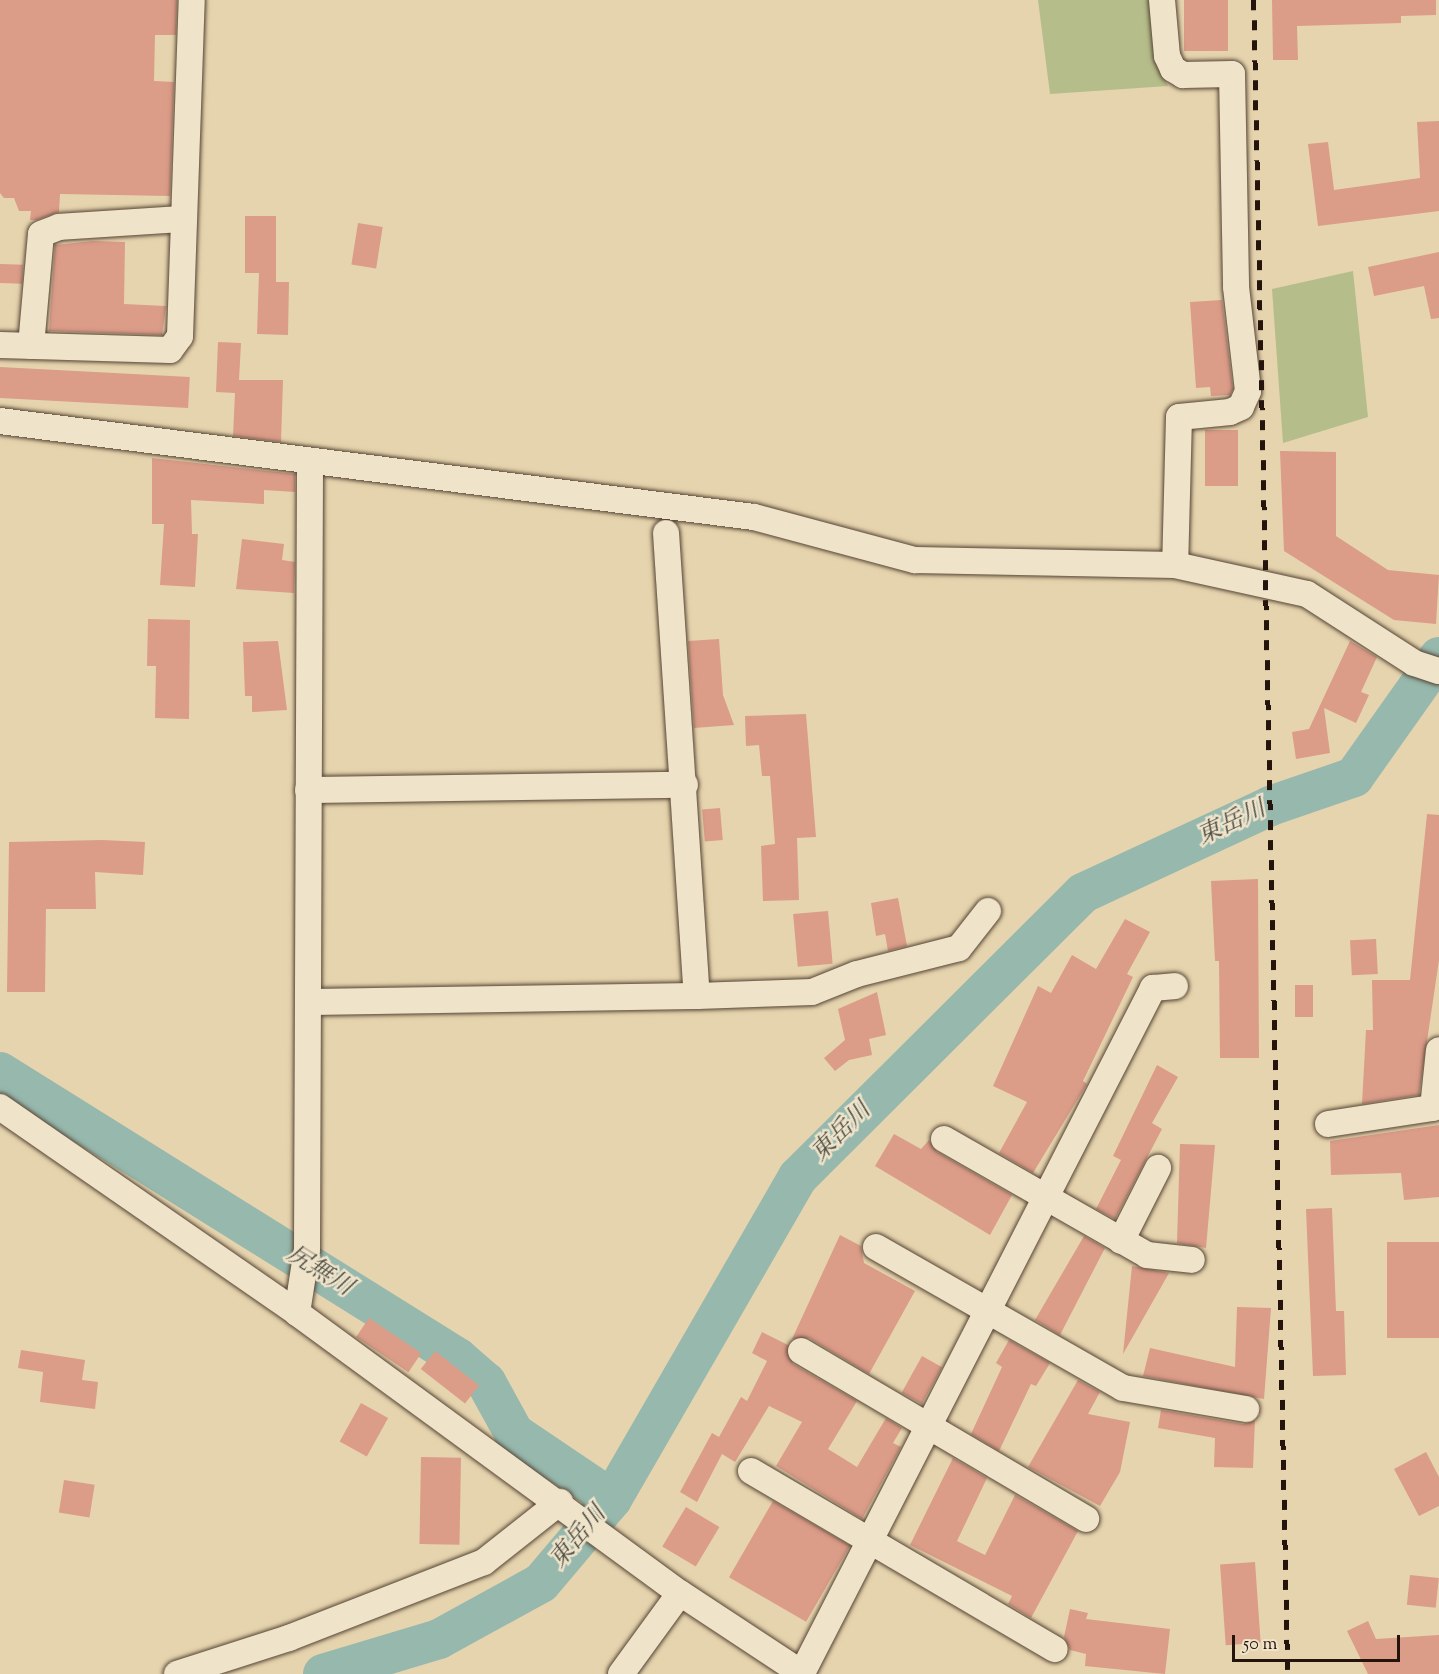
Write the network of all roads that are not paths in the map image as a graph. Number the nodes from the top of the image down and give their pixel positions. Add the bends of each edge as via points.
1 (192, 0) edge
2 (1162, 0) edge
3 (184, 219) junction
4 (0, 345) edge
5 (31, 346) junction
6 (0, 421) edge
7 (310, 461) junction
8 (666, 533) dead end
9 (1175, 565) junction
10 (1439, 671) edge
11 (685, 785) junction
12 (308, 790) junction
13 (988, 911) dead end
14 (1175, 986) dead end
15 (697, 996) junction
16 (309, 1002) junction
17 (1439, 1050) edge
18 (0, 1107) edge
19 (1328, 1124) dead end
20 (944, 1139) dead end
21 (1158, 1168) dead end
22 (1045, 1198) junction
23 (1121, 1240) junction
24 (876, 1247) dead end
25 (1192, 1260) dead end
26 (297, 1313) junction
27 (986, 1313) junction
28 (801, 1351) dead end
29 (1246, 1409) dead end
30 (927, 1428) junction
31 (751, 1470) dead end
32 (565, 1506) junction
33 (1086, 1519) dead end
34 (869, 1542) junction
35 (680, 1593) junction
36 (1055, 1649) dead end
37 (177, 1674) edge
38 (621, 1674) edge
39 (802, 1674) edge

1 - 3 street
2 - 9 street via 1167,56 1173,69 1183,75 1232,74 1236,287 1248,391 1241,407 1230,412 1179,417
3 - 5 street via 59,227 41,234
3 - 5 street via 180,336 170,350
4 - 5 street
6 - 7 street
7 - 9 street via 754,517 915,560
7 - 12 street
8 - 11 street
9 - 10 street via 1307,594 1414,663
11 - 12 street
11 - 15 street
12 - 16 street
13 - 15 street via 959,948 857,974 812,992
14 - 22 street via 1153,988
15 - 16 street
16 - 26 street via 306,1280
17 - 19 street via 1433,1108
18 - 26 street
20 - 22 street
21 - 23 street
22 - 23 street
22 - 27 street
23 - 25 street via 1147,1255
24 - 27 street
26 - 32 street
27 - 29 street via 1123,1388
27 - 30 street
28 - 30 street
30 - 33 street
30 - 34 street
31 - 34 street
32 - 35 street
32 - 37 street via 484,1562 290,1638
34 - 36 street
34 - 39 street
35 - 38 street
35 - 39 street

